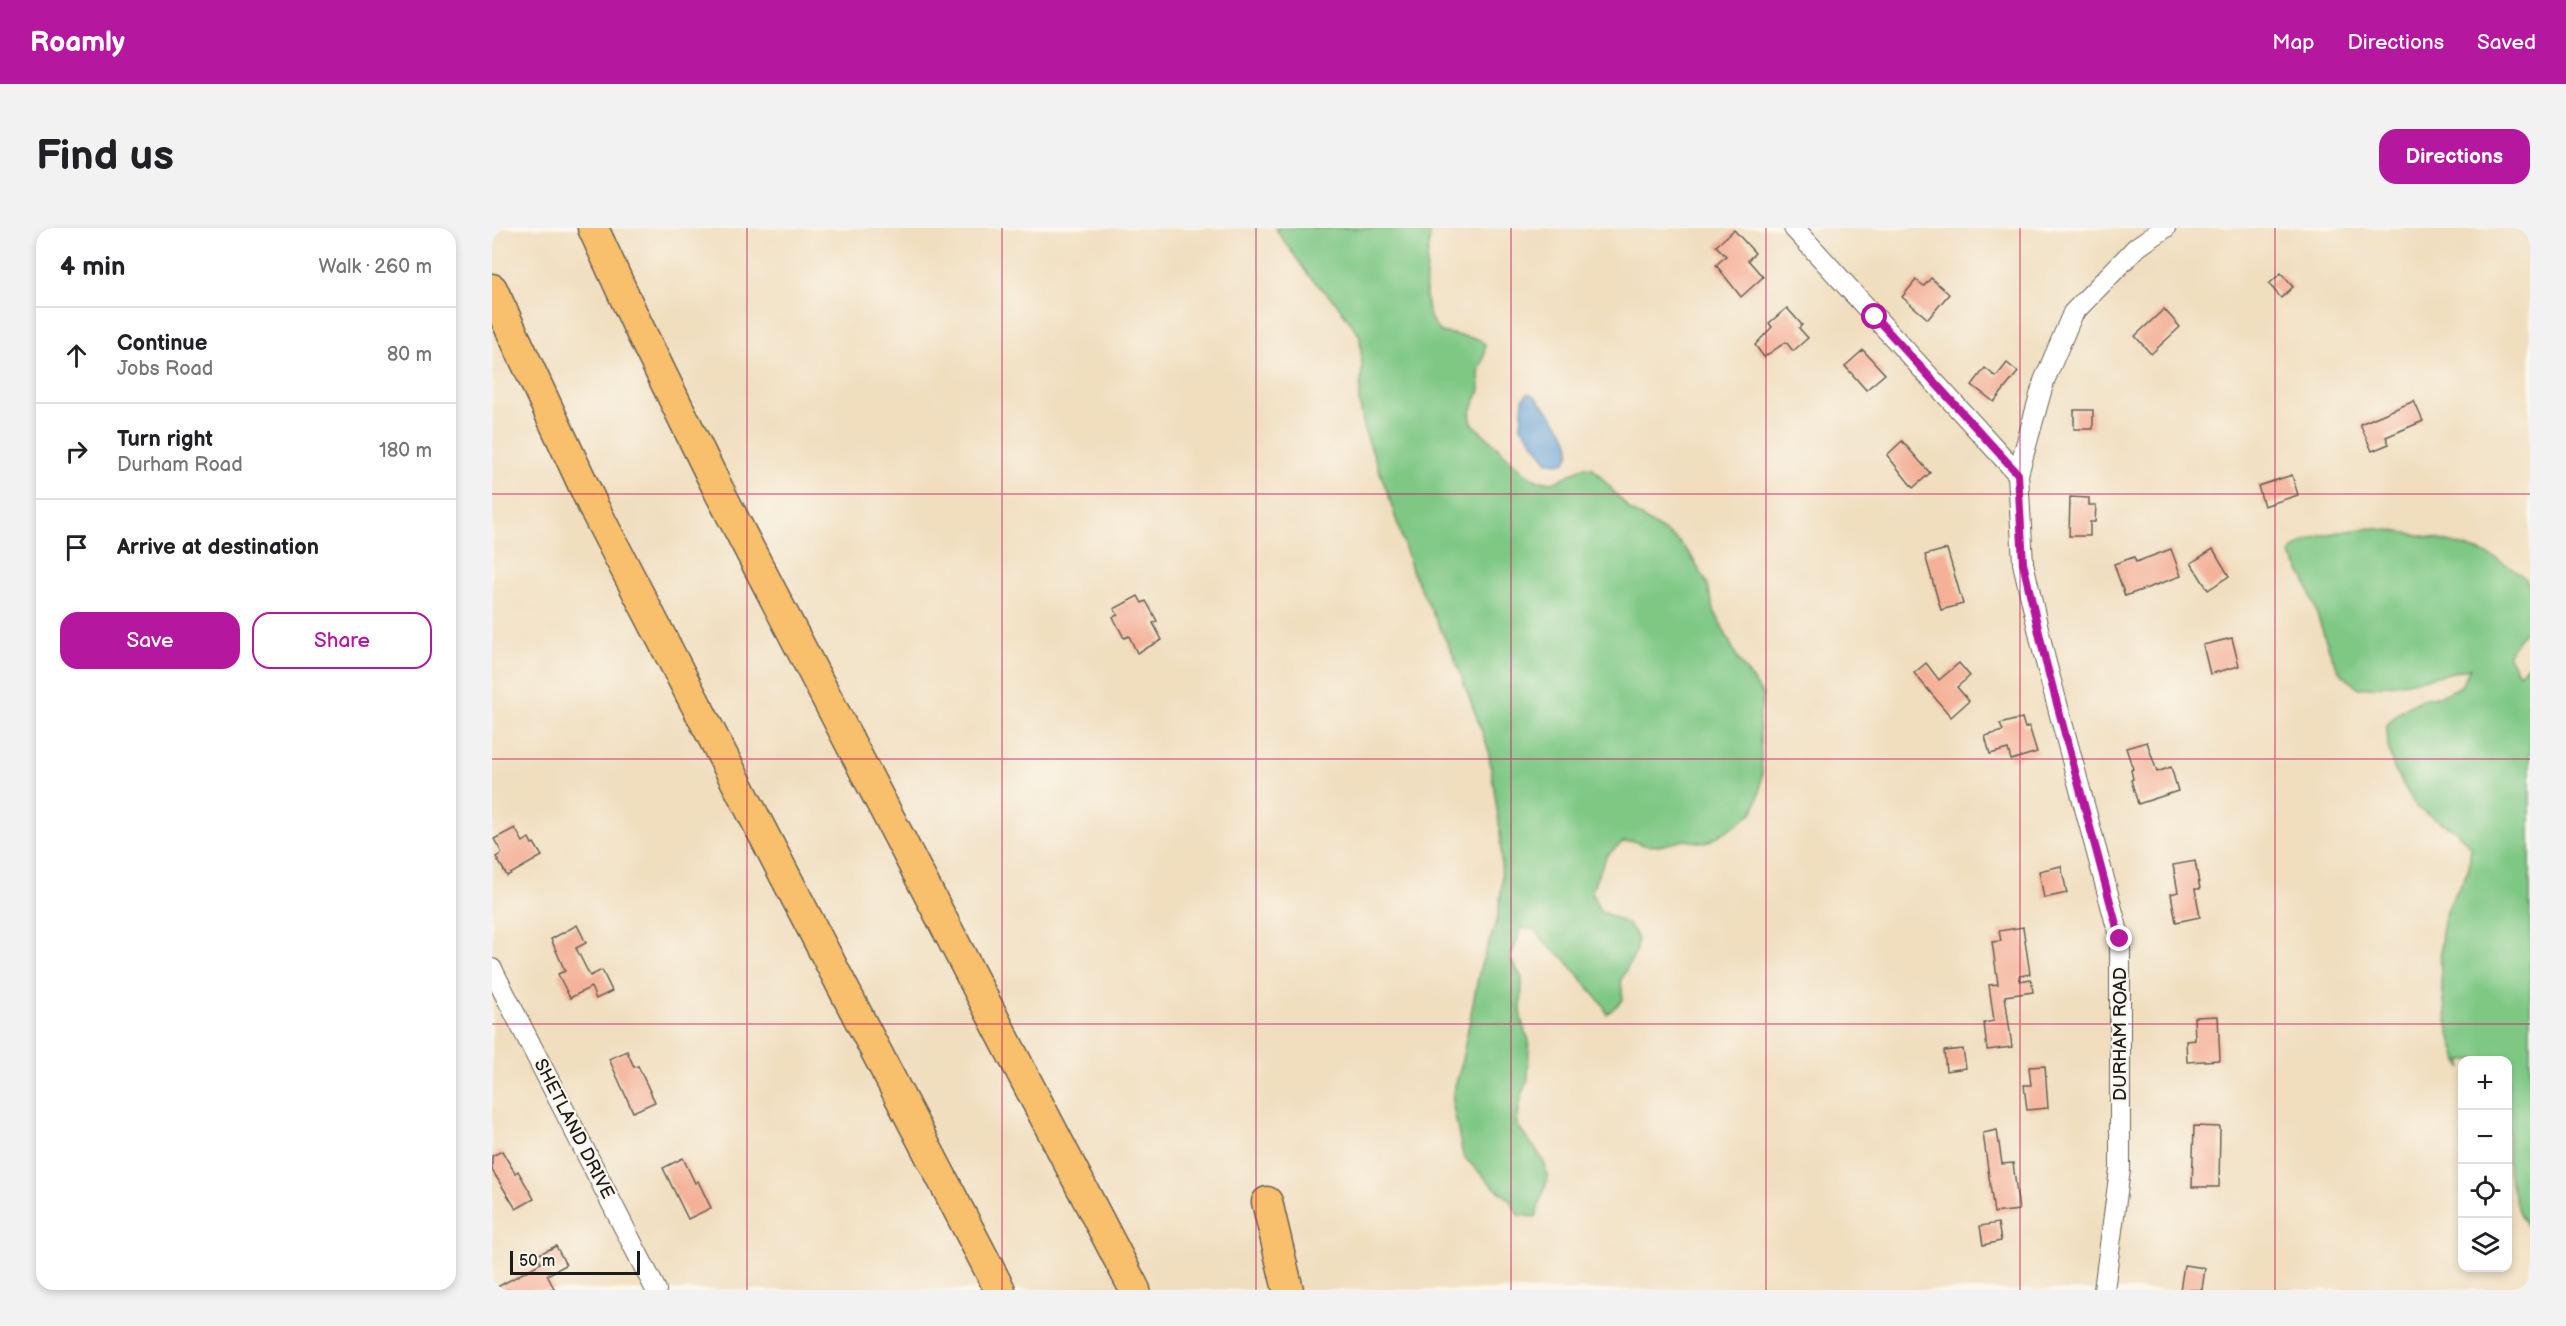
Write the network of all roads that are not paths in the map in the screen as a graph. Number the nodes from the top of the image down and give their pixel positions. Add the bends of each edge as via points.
1 (593, 228) edge
2 (1794, 228) edge
3 (2165, 228) edge
4 (492, 289) edge
5 (2018, 474) junction
6 (492, 969) edge
7 (1267, 1202) dead end
8 (656, 1290) edge
9 (1000, 1290) edge
10 (1135, 1290) edge
11 (1288, 1290) edge
12 (2104, 1290) edge

1 - 10 highway via 719,491
2 - 5 street
3 - 5 street, DURHAM ROAD via 2137,247 2073,313 2044,381
4 - 9 highway via 595,510
5 - 12 street, DURHAM ROAD via 2023,563 2120,939 2120,1170
6 - 8 street, SHETLAND DRIVE
7 - 11 highway

